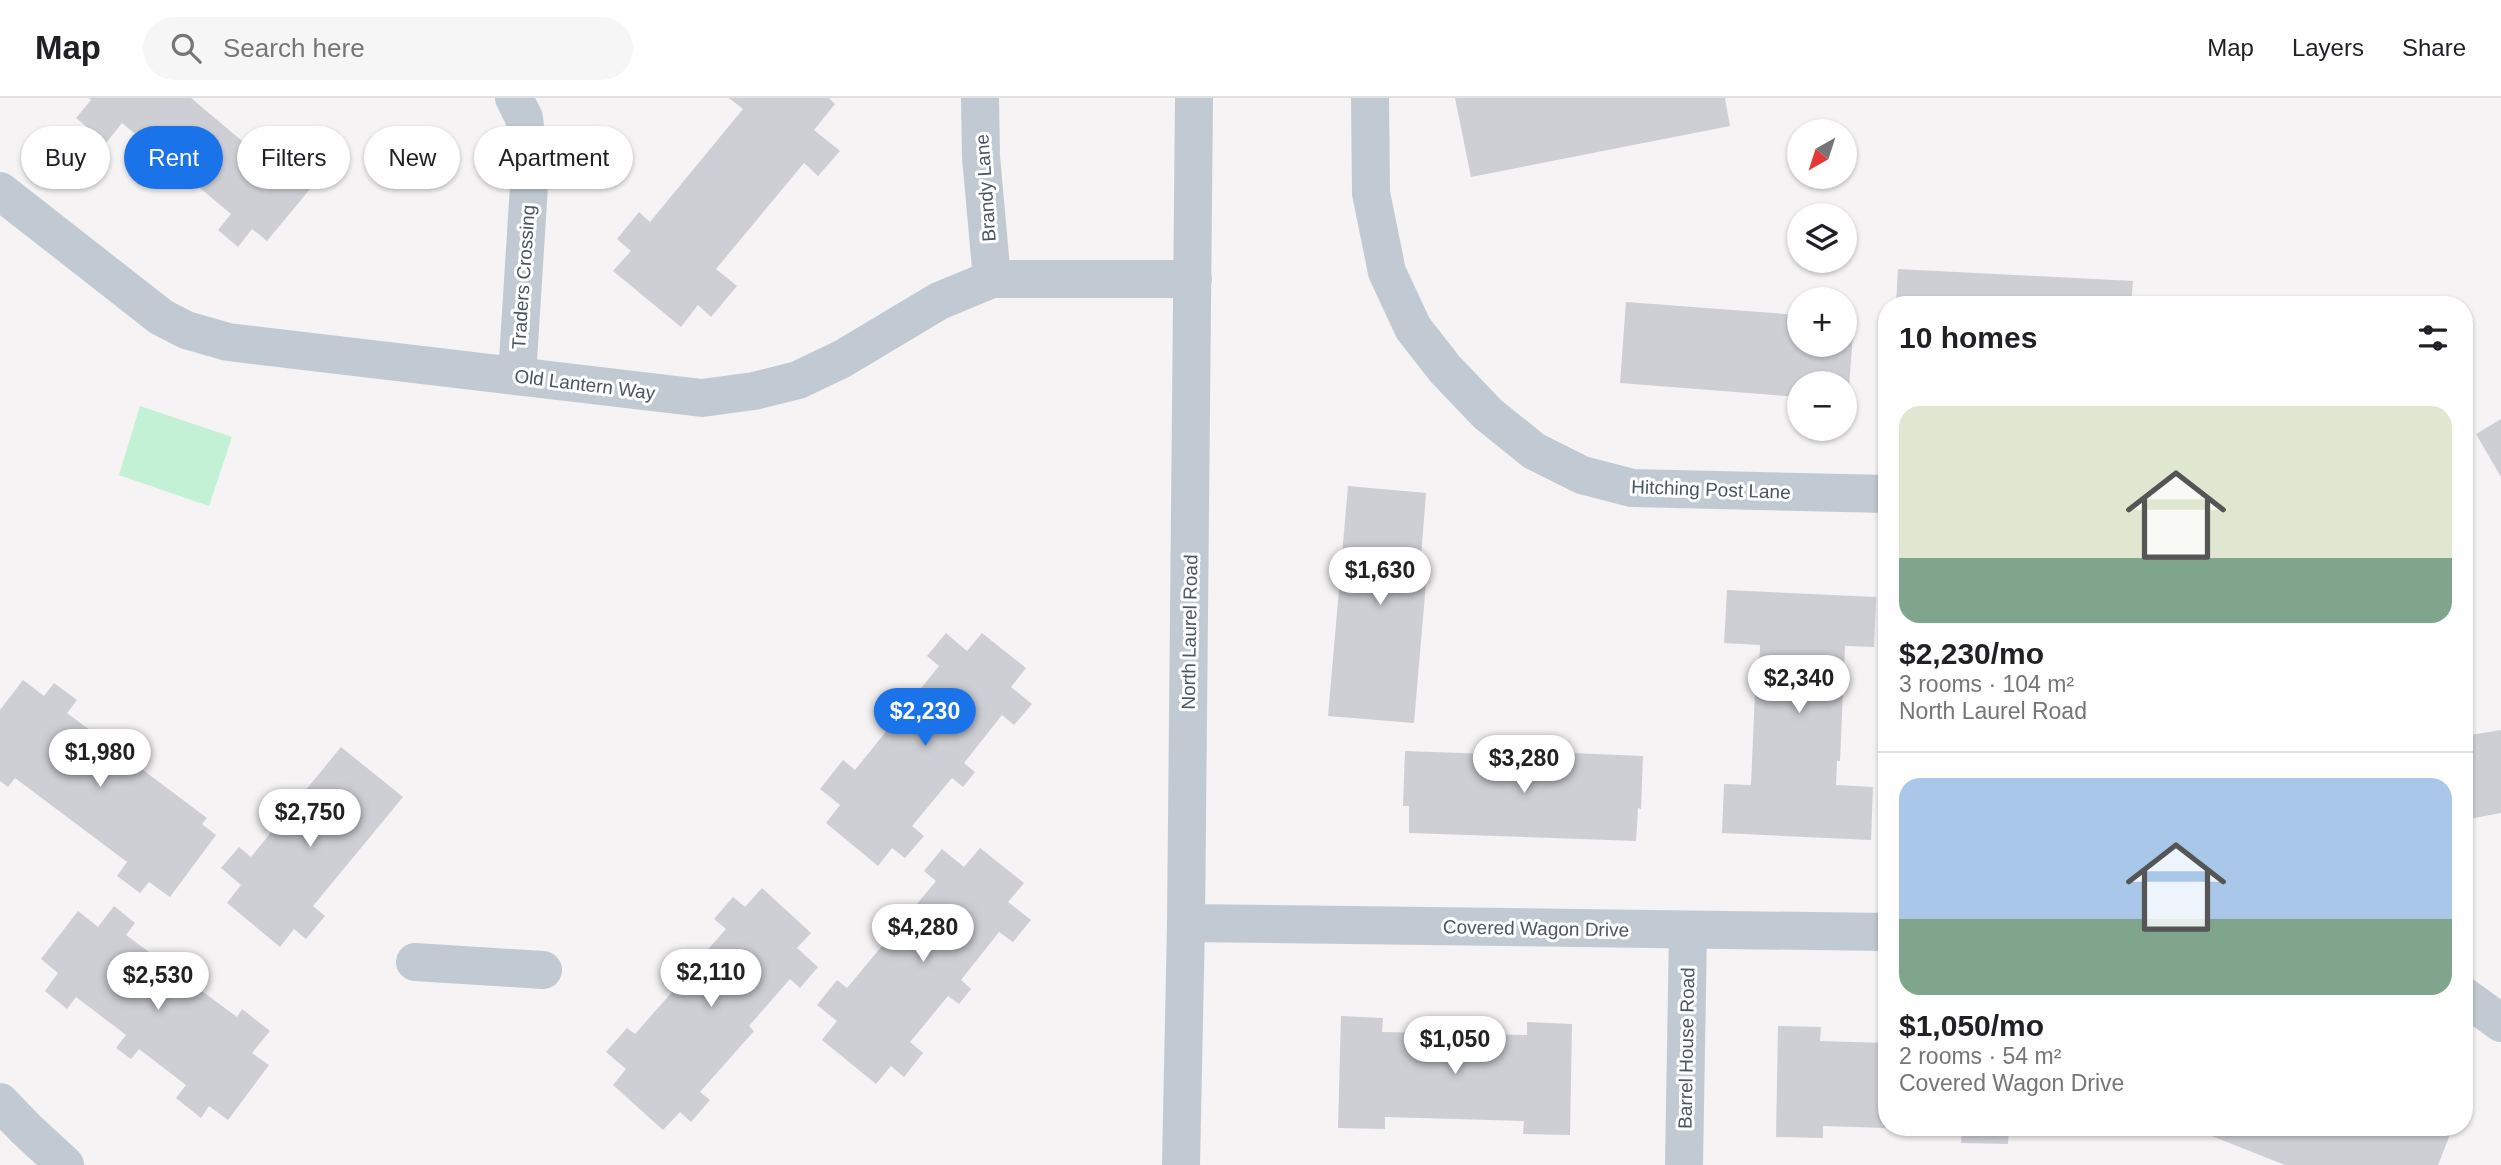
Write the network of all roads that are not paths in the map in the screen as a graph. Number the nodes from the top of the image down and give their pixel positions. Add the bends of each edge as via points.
1 (514, 98) edge
2 (980, 98) edge
3 (1194, 98) edge
4 (1370, 98) edge
5 (0, 191) edge
6 (1193, 278) junction
7 (992, 279) junction
8 (517, 376) junction
9 (1878, 494) edge
10 (1186, 923) junction
11 (1688, 930) junction
12 (1878, 932) edge
13 (415, 962) dead end
14 (543, 970) dead end
15 (2473, 1003) edge
16 (2501, 1023) edge
17 (0, 1102) edge
18 (65, 1165) edge
19 (1181, 1165) edge
20 (1684, 1165) edge

1 - 8 street, Traders Crossing via 524,118 530,170
2 - 7 street, Brandy Lane
3 - 6 street, North Laurel Road
4 - 9 street, Hitching Post Lane via 1371,193 1387,272 1413,328 1479,405 1534,451 1582,475 1632,488
5 - 8 street, Old Lantern Way via 161,317 186,330 228,342
6 - 7 street, Old Lantern Way
6 - 10 street, North Laurel Road
7 - 8 street, Old Lantern Way via 939,301 798,380 754,391 702,398
10 - 11 street, Covered Wagon Drive
10 - 19 street, North Laurel Road
11 - 12 street, Covered Wagon Drive
11 - 20 street, Barrel House Road
13 - 14 street
15 - 16 street
17 - 18 street

